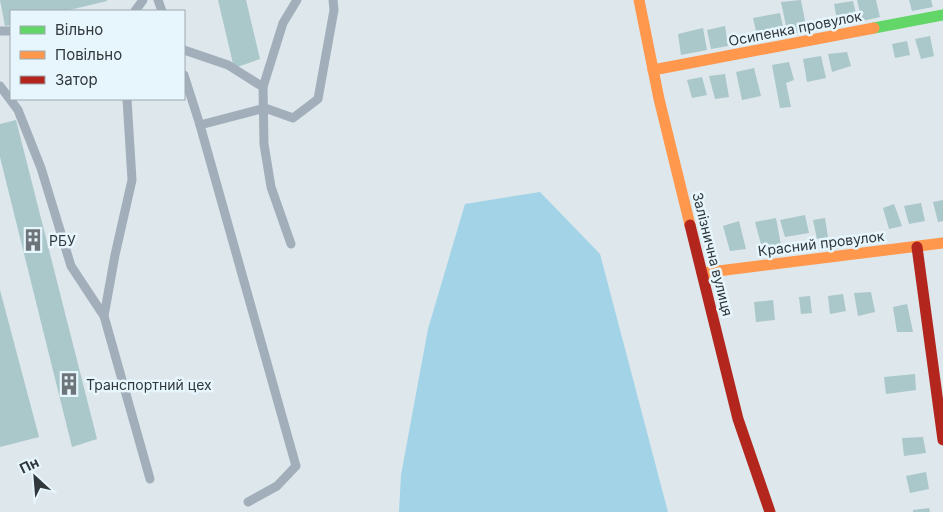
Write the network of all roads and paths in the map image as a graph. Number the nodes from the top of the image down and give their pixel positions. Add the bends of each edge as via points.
1 (297, 0) edge
2 (333, 0) edge
3 (639, 0) edge
4 (943, 15) edge
5 (185, 50) edge
6 (653, 70) junction
7 (185, 78) edge
8 (0, 86) edge
9 (263, 87) junction
10 (10, 99) edge
11 (10, 100) edge
12 (127, 100) edge
13 (265, 108) junction
14 (200, 125) junction
15 (943, 243) edge
16 (291, 244) dead end
17 (917, 246) junction
18 (702, 273) junction
19 (104, 316) junction
20 (943, 440) edge
21 (150, 479) dead end
22 (248, 502) dead end
23 (770, 512) edge

1 - 9 lane via 283,23
2 - 13 lane via 318,99 293,118
3 - 6 street, Залізнична вулиця
4 - 6 street, Осипенка провулок
5 - 9 lane via 228,65
6 - 18 street, Залізнична вулиця
7 - 14 lane
8 - 10 lane
9 - 13 lane
11 - 19 lane via 18,110 41,168 71,266
12 - 19 lane via 132,180
13 - 14 lane
13 - 16 lane via 264,144 271,187
14 - 22 lane via 296,466 277,486
15 - 17 street, Красний провулок
17 - 18 street, Красний провулок
17 - 20 street
18 - 23 street, Залізнична вулиця via 738,419
19 - 21 lane

